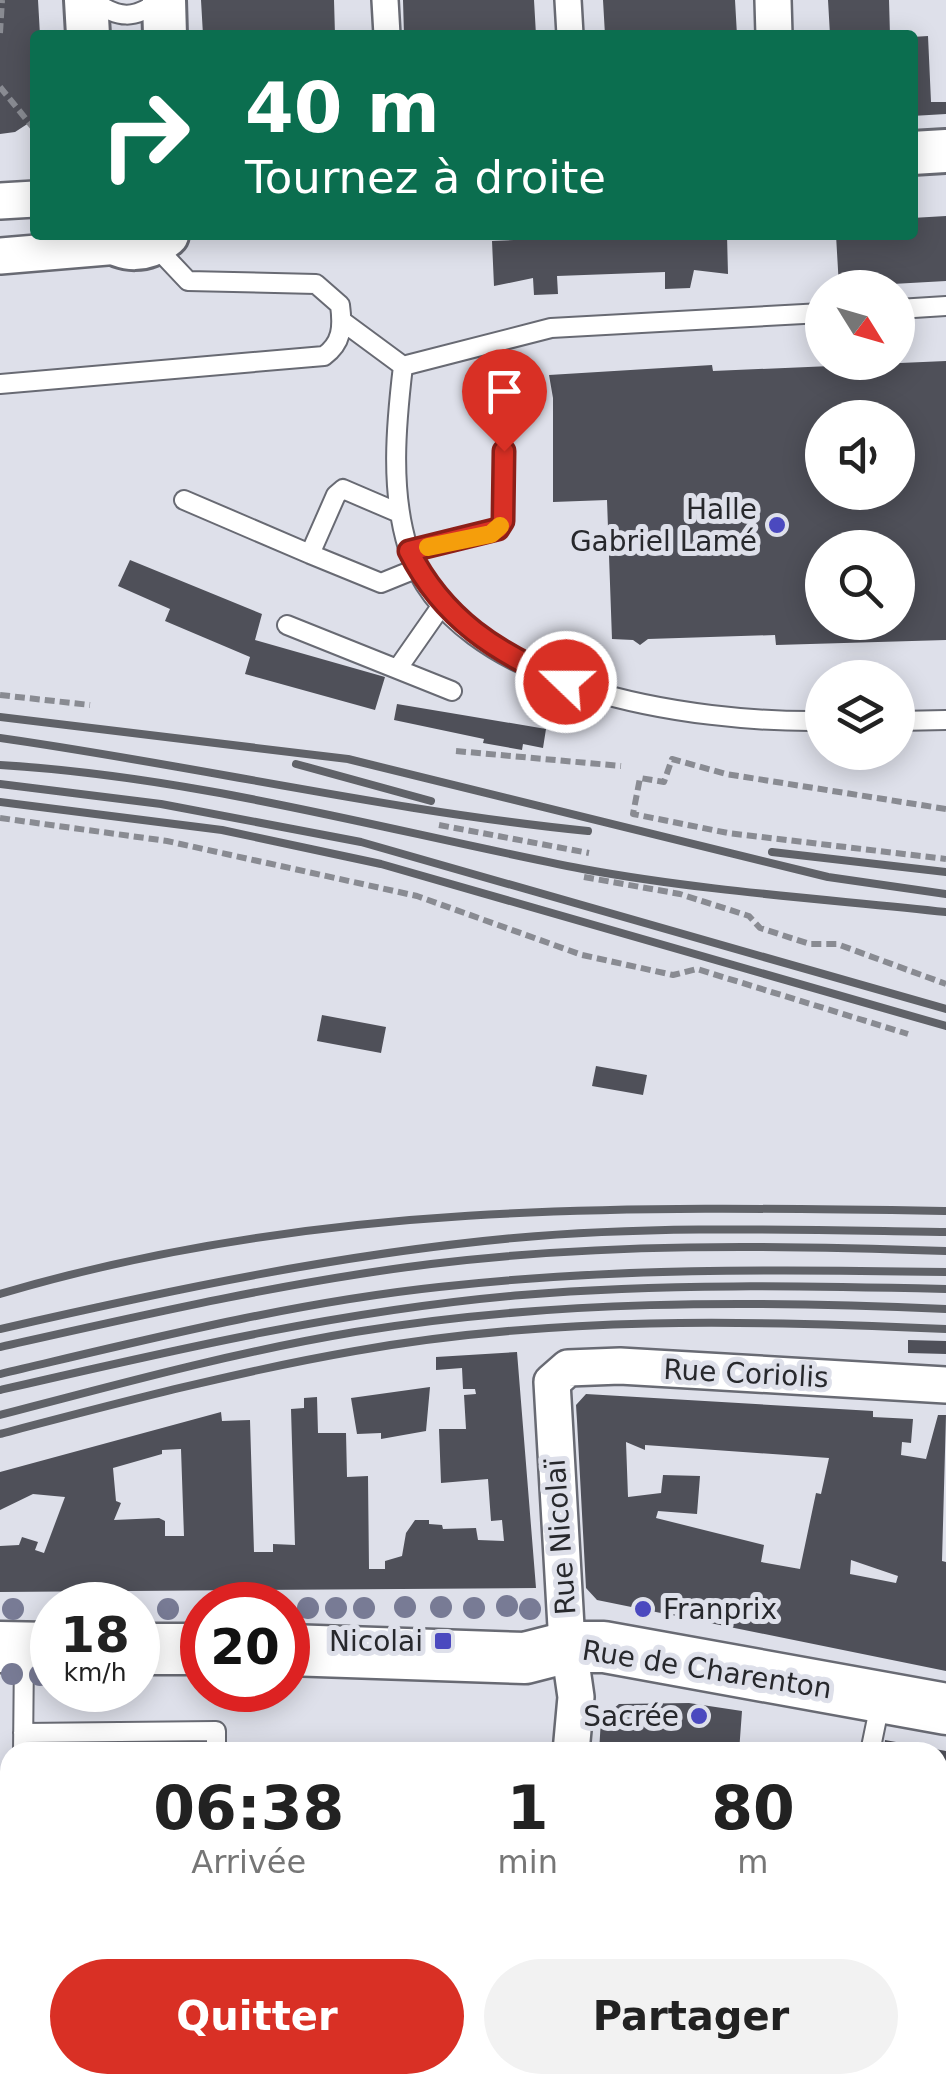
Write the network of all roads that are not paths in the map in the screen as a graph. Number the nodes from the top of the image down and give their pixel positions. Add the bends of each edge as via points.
1 (89, 0) edge
2 (162, 0) edge
3 (384, 0) edge
4 (568, 0) edge
5 (773, 0) edge
6 (88, 30) edge
7 (165, 30) edge
8 (387, 30) edge
9 (570, 30) edge
10 (774, 30) edge
11 (946, 152) edge
12 (918, 154) edge
13 (30, 199) edge
14 (0, 201) edge
15 (136, 240) edge
16 (0, 256) edge
17 (946, 306) edge
18 (915, 308) edge
19 (805, 314) edge
20 (342, 321) junction
21 (402, 366) junction
22 (0, 384) edge
23 (504, 451) dead end
24 (184, 500) dead end
25 (400, 513) junction
26 (310, 554) junction
27 (413, 560) junction
28 (442, 605) junction
29 (288, 625) dead end
30 (398, 668) junction
31 (452, 691) dead end
32 (915, 720) edge
33 (946, 720) edge
34 (805, 721) edge
35 (552, 1382) joint
36 (946, 1385) edge
37 (26, 1647) edge
38 (568, 1647) junction
39 (310, 1651) edge
40 (881, 1699) junction
41 (946, 1709) edge
42 (23, 1742) edge
43 (41, 1742) edge
44 (216, 1742) edge
45 (572, 1742) edge
46 (872, 1742) edge

1 - 2 lane via 125,17
1 - 6 street
2 - 7 street
3 - 8 street
4 - 9 street
5 - 10 street
11 - 12 street
13 - 14 street
15 - 16 street
15 - 20 lane via 188,281 316,284 340,305
17 - 18 lane
19 - 21 lane via 551,328
20 - 21 lane
20 - 22 lane via 340,337 324,356
21 - 25 lane via 396,433
23 - 27 lane via 498,529
24 - 26 lane
25 - 26 lane via 343,489
25 - 27 lane
26 - 27 lane via 381,583
27 - 28 lane
28 - 30 lane
28 - 34 lane via 514,661 592,693 686,714
29 - 30 lane
30 - 31 lane
32 - 33 lane
35 - 36 street, Rue Coriolis via 568,1368 620,1366
35 - 38 street, Rue Nicolaï
37 - 42 lane
38 - 39 main road, Rue de Charenton via 525,1658
38 - 40 main road, Rue de Charenton via 604,1647
38 - 45 street, Rue Nicolaï via 576,1698
40 - 41 main road, Rue de Charenton
40 - 46 lane
43 - 44 lane via 216,1732

